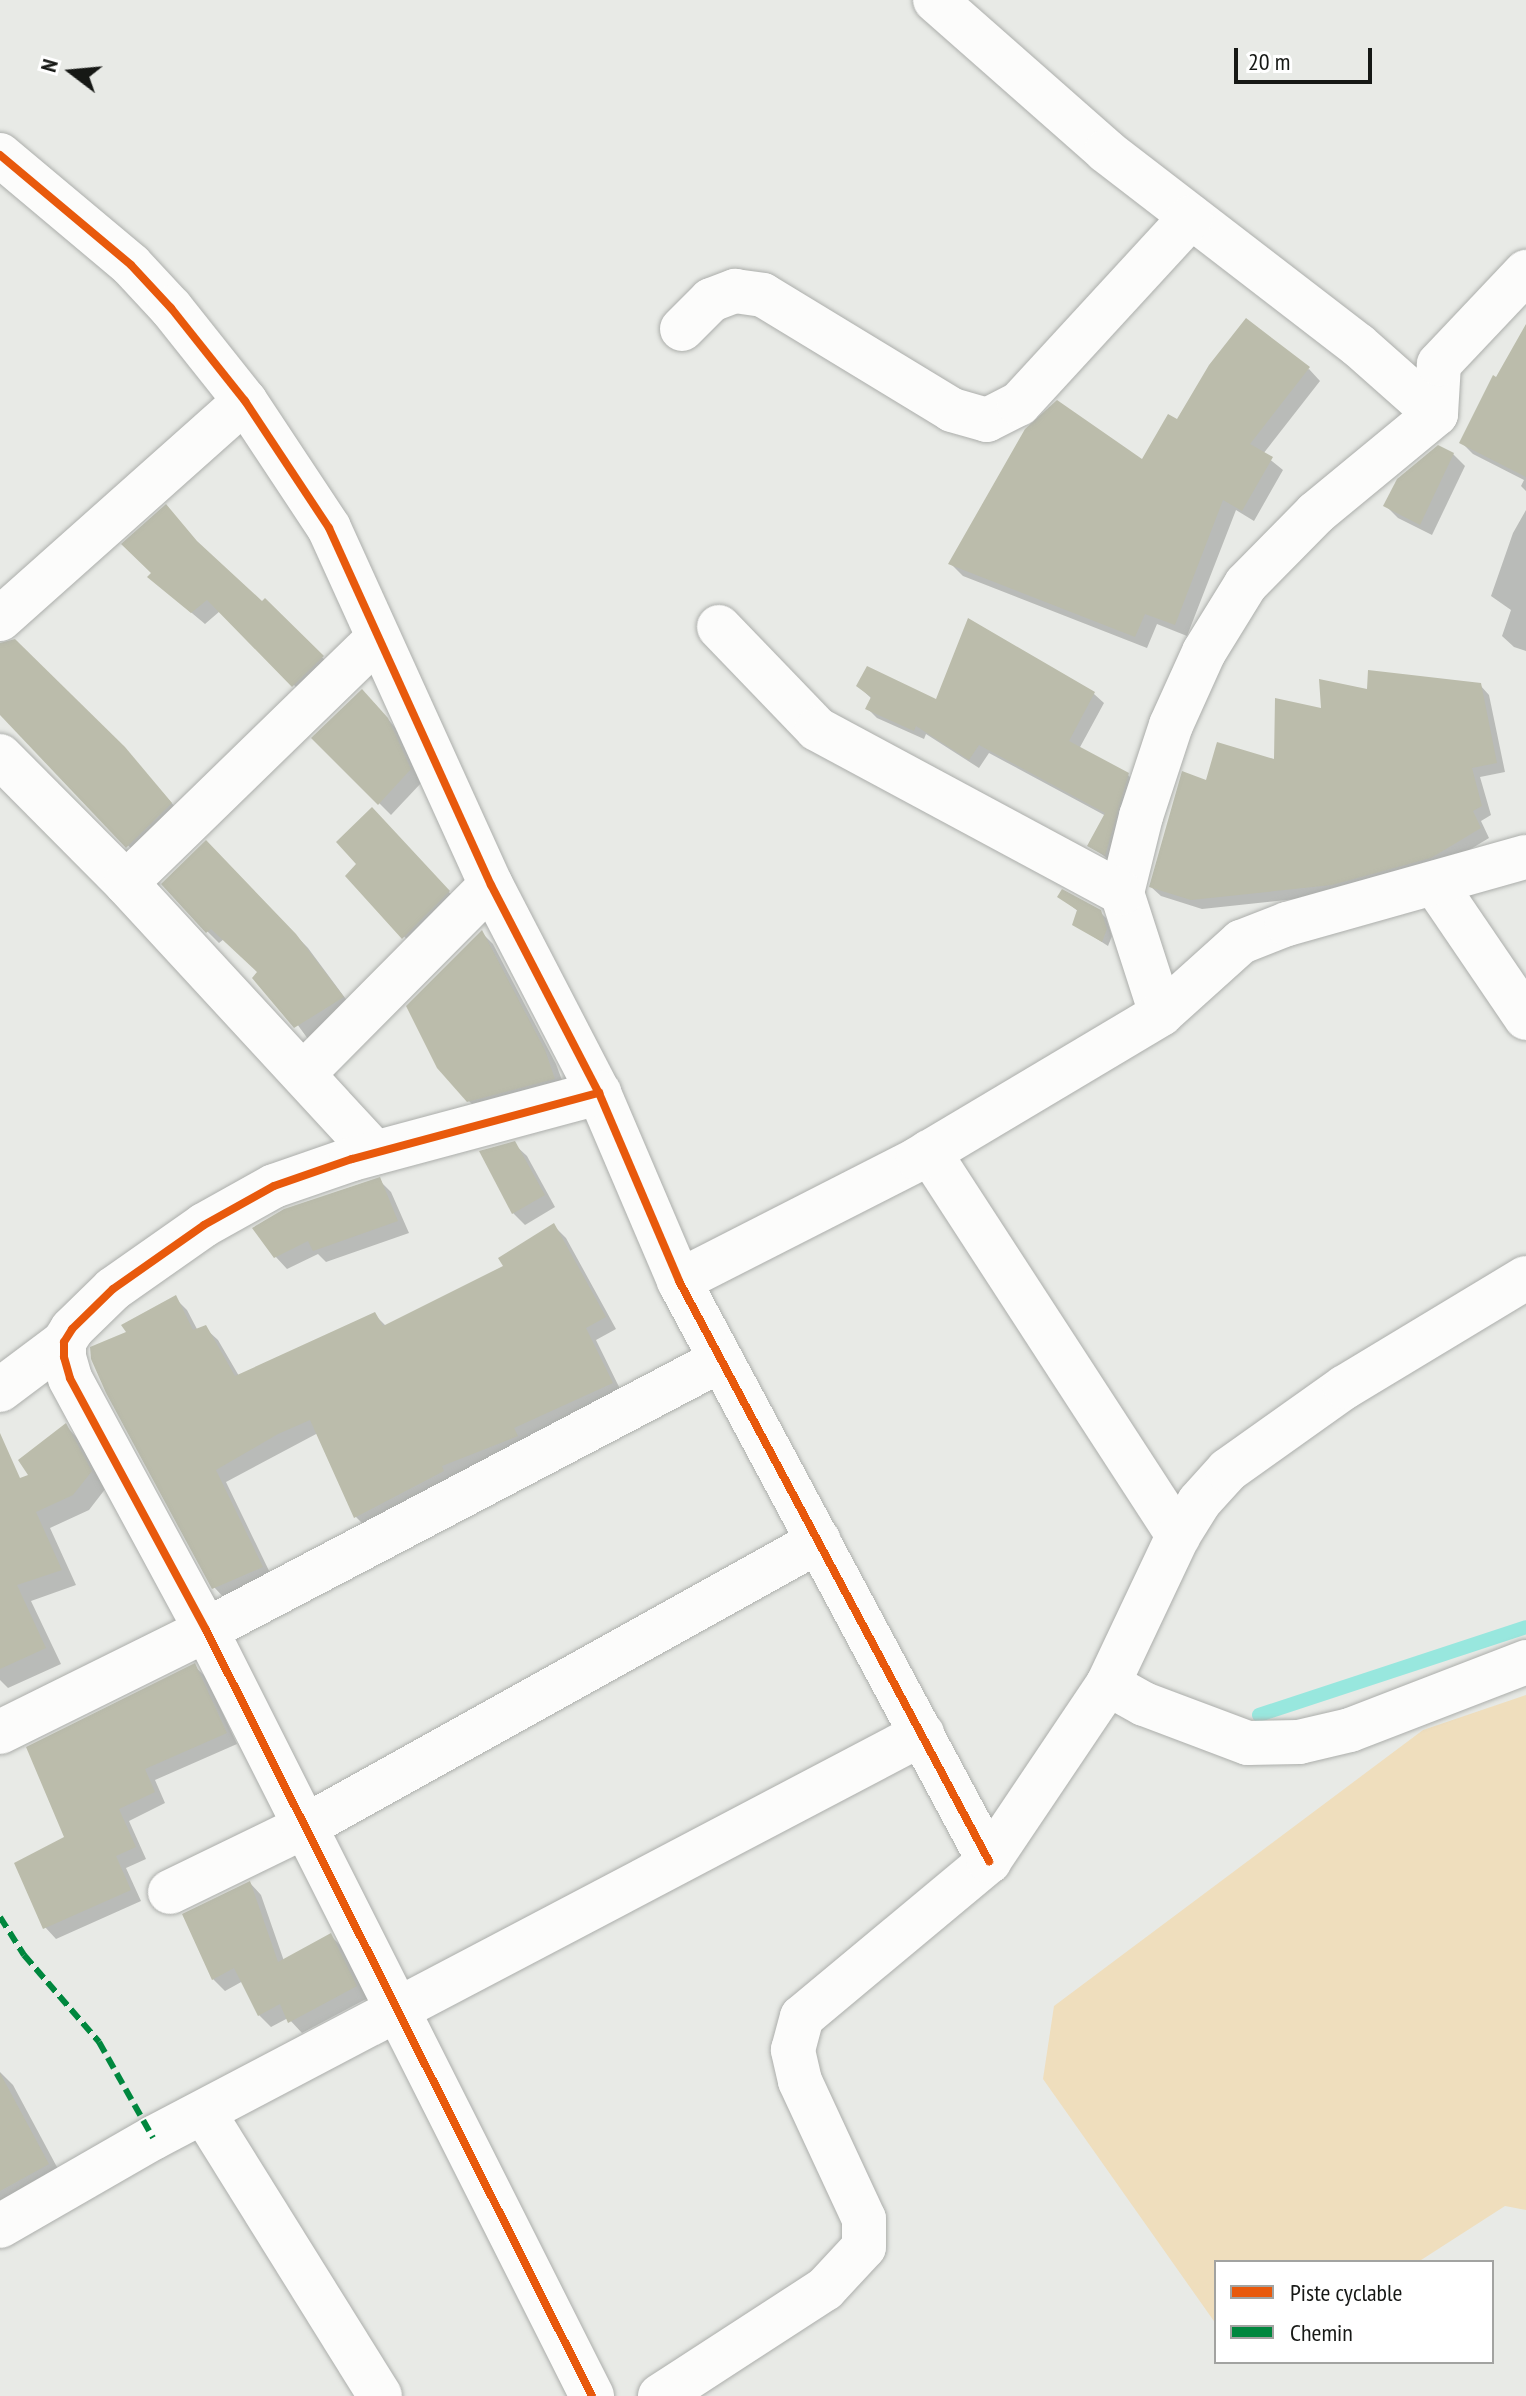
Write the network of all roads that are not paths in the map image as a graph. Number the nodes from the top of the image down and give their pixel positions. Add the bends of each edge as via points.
1 (935, 0) edge
2 (0, 155) edge
3 (1191, 217) junction
4 (1526, 272) edge
5 (682, 329) dead end
6 (245, 401) junction
7 (1436, 414) junction
8 (7, 602) edge
9 (719, 627) dead end
10 (377, 639) junction
11 (0, 756) edge
12 (1526, 857) edge
13 (126, 883) junction
14 (1435, 884) junction
15 (491, 885) junction
16 (1122, 893) junction
17 (1161, 1014) junction
18 (1526, 1018) edge
19 (304, 1073) junction
20 (599, 1093) junction
21 (929, 1152) junction
22 (375, 1153) junction
23 (1526, 1278) edge
24 (679, 1281) junction
25 (64, 1342) junction
26 (719, 1361) junction
27 (0, 1390) edge
28 (1178, 1536) junction
29 (819, 1541) junction
30 (206, 1630) junction
31 (1526, 1662) edge
32 (1108, 1684) junction
33 (0, 1732) edge
34 (922, 1734) junction
35 (304, 1827) junction
36 (989, 1861) junction
37 (170, 1892) dead end
38 (397, 2012) junction
39 (204, 2113) junction
40 (0, 2226) edge
41 (380, 2396) edge
42 (592, 2396) edge
43 (660, 2396) edge

1 - 3 street via 1106,151
2 - 6 street via 131,265
3 - 5 street via 1019,404 987,420 952,410 763,295 735,291 711,300
3 - 7 street via 1358,345
4 - 7 street via 1439,364
6 - 8 street
6 - 10 street via 329,528
7 - 16 street via 1316,513 1246,584 1204,652 1171,725
9 - 16 street via 817,729
10 - 13 street
10 - 15 street
11 - 13 street
12 - 14 street
13 - 19 street
14 - 17 street via 1287,924 1241,942
14 - 18 street
15 - 19 street
15 - 20 street
16 - 17 street
17 - 21 street
19 - 22 street
20 - 22 street
20 - 24 street
21 - 24 street
21 - 28 street
22 - 25 street via 274,1186 204,1225 113,1289
23 - 28 street via 1345,1387 1228,1470
24 - 26 street
25 - 27 street
25 - 30 street via 70,1378
26 - 29 street
26 - 30 street
28 - 32 street
29 - 34 street
29 - 35 street
30 - 33 street
30 - 35 street
31 - 32 street via 1350,1730 1299,1742 1248,1743 1144,1704
32 - 36 street
34 - 36 street
34 - 38 street
35 - 37 street
35 - 38 street
36 - 43 street via 802,2017 793,2050 800,2081 864,2219 864,2247 825,2289
38 - 39 street
38 - 42 street
39 - 40 street
39 - 41 street

